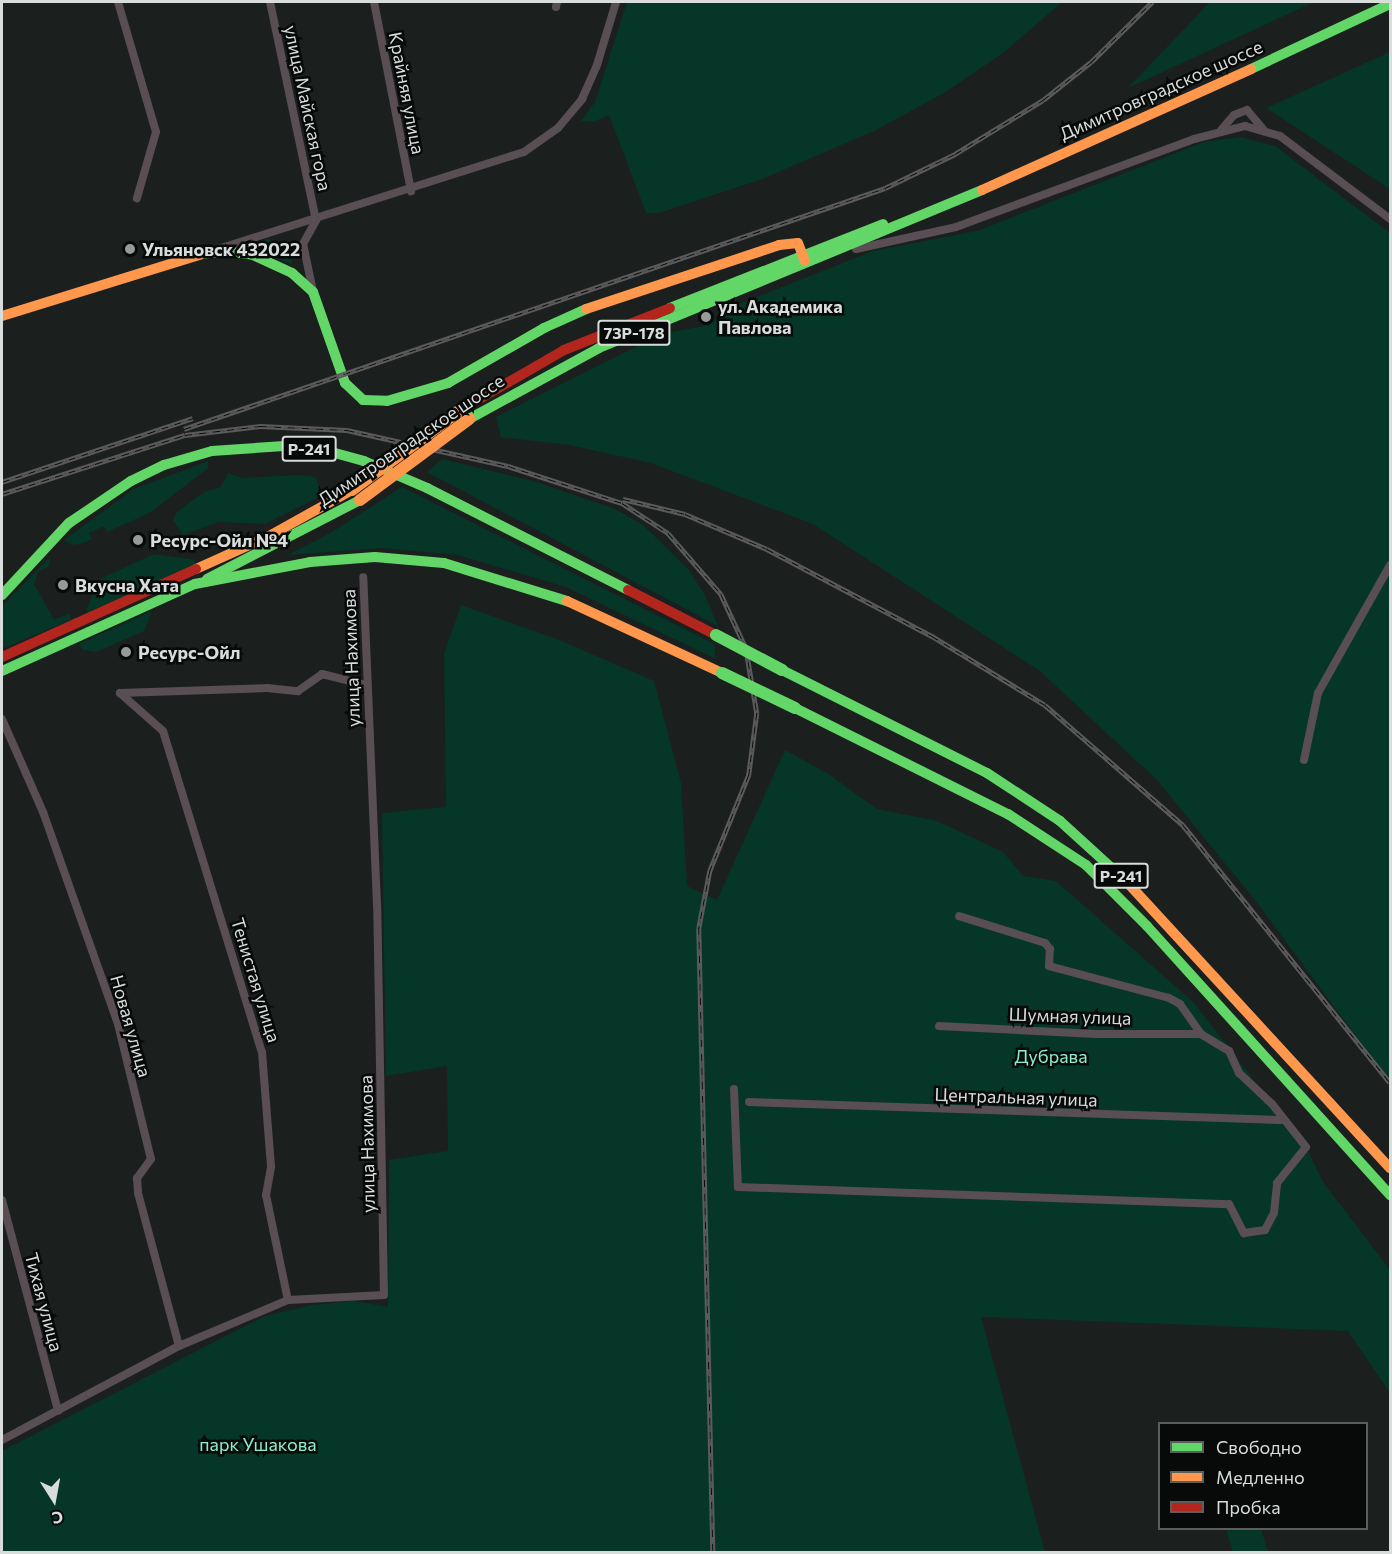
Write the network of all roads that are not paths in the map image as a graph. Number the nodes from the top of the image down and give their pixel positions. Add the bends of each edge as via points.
1 (118, 2) edge
2 (270, 2) edge
3 (374, 2) edge
4 (615, 2) edge
5 (1390, 4) edge
6 (1263, 129) junction
7 (1221, 130) junction
8 (411, 191) junction
9 (137, 198) dead end
10 (943, 204) junction
11 (914, 218) junction
12 (1390, 219) edge
13 (316, 220) junction
14 (913, 237) junction
15 (836, 253) junction
16 (196, 255) junction
17 (804, 259) junction
18 (313, 292) junction
19 (2, 316) edge
20 (356, 495) junction
21 (1390, 566) edge
22 (363, 577) dead end
23 (195, 584) junction
24 (2, 595) edge
25 (2, 657) edge
26 (2, 671) edge
27 (366, 685) junction
28 (2, 719) edge
29 (1304, 760) dead end
30 (959, 916) dead end
31 (939, 1026) dead end
32 (1201, 1034) junction
33 (734, 1089) dead end
34 (750, 1102) dead end
35 (1281, 1120) junction
36 (1390, 1168) edge
37 (1390, 1195) edge
38 (2, 1200) edge
39 (288, 1300) junction
40 (178, 1346) junction
41 (58, 1411) junction
42 (2, 1440) edge

1 - 9 street via 156,132
2 - 13 street, улица Майская гора
3 - 8 street, Крайняя улица
4 - 8 street via 586,90 558,128 509,159
5 - 10 main road, Димитровградское шоссе via 1081,147
6 - 7 street via 1245,126
6 - 7 street via 1247,110 1234,115
6 - 12 street via 1309,155
7 - 14 street via 956,227
8 - 13 street
10 - 11 main road, Димитровградское шоссе / 73Р-178
10 - 17 main road, Димитровградское шоссе / 73Р-178
11 - 14 street via 907,226
11 - 15 main road, Димитровградское шоссе / 73Р-178
13 - 16 street
13 - 18 street via 303,244
14 - 15 street
15 - 17 main road, Димитровградское шоссе / 73Р-178
16 - 18 main road via 225,251 253,255 286,269
16 - 19 main road
17 - 18 main road via 798,243 779,245 604,301 544,328 448,383 387,401 363,400 347,387
17 - 20 main road, Димитровградское шоссе / 73Р-178, bridge via 564,350 466,414
20 - 23 main road, Димитровградское шоссе / 73Р-178 via 314,527
20 - 25 main road, Димитровградское шоссе / 73Р-178
21 - 29 street via 1318,693
22 - 27 street, улица Нахимова
23 - 26 main road, Димитровградское шоссе / Р-241
23 - 37 main road, Р-241, bridge via 310,561 375,557 444,563 540,590 612,619 1008,814 1086,865 1260,1049
24 - 36 main road, Р-241, bridge via 69,523 131,481 164,465 212,451 284,446 324,450 364,461 428,488 987,773 1060,821 1122,878
27 - 39 street, улица Нахимова via 377,905 384,1295
27 - 39 street, Тенистая улица via 322,674 298,691 277,687 120,693 163,731 262,1052 271,1156 266,1195
28 - 40 street, Новая улица via 43,812 118,1024 151,1159 136,1178 138,1193
30 - 32 street via 1045,942 1050,949 1049,966 1169,998 1180,1004
31 - 32 street, Шумная улица via 1096,1034
32 - 35 street via 1229,1052 1239,1073 1272,1104
33 - 35 street via 738,1187 1229,1204 1244,1233 1265,1230 1274,1213 1277,1183 1306,1147
34 - 35 street, Центральная улица
38 - 41 street, Тихая улица
39 - 40 street, улица Нахимова
40 - 41 street, улица Нахимова
41 - 42 street, улица Нахимова

